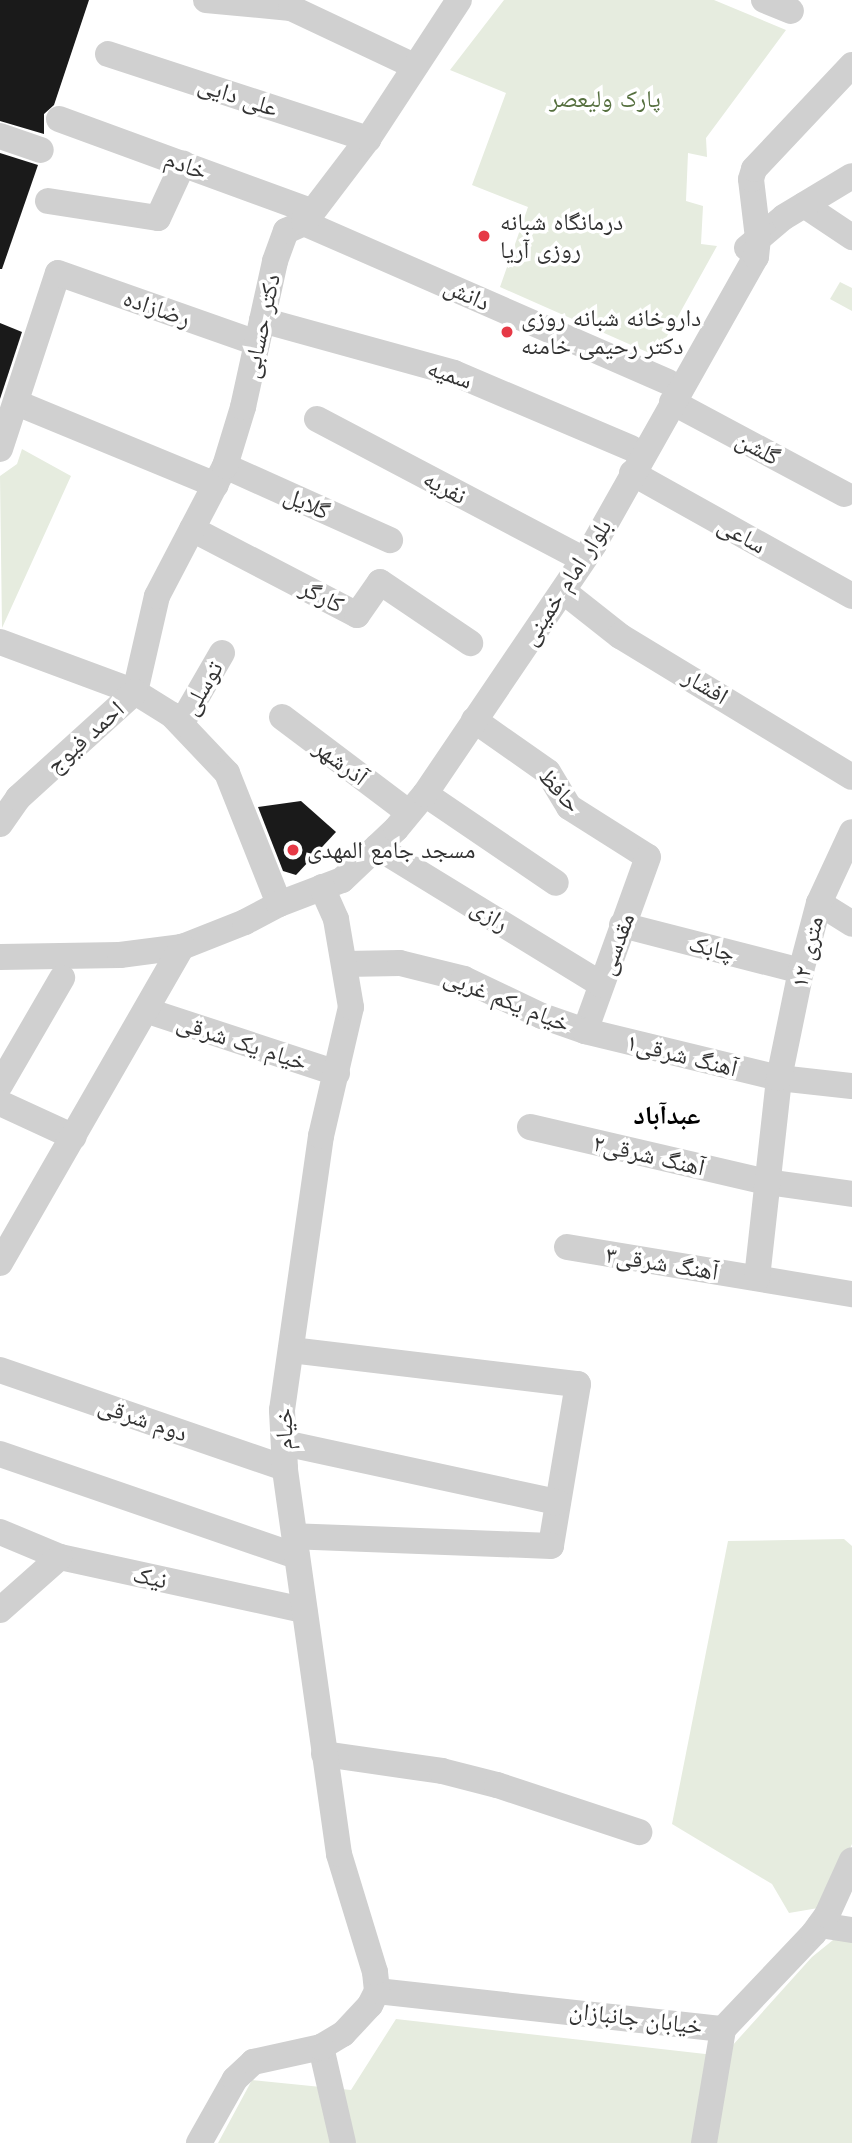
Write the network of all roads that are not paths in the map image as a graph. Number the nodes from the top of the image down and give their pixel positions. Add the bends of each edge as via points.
1 (206, 0) edge
2 (459, 0) edge
3 (764, 0) edge
4 (791, 11) dead end
5 (108, 54) dead end
6 (852, 65) edge
7 (414, 66) junction
8 (60, 119) dead end
9 (0, 136) edge
10 (368, 139) junction
11 (41, 150) dead end
12 (183, 164) junction
13 (852, 176) edge
14 (48, 201) dead end
15 (804, 205) junction
16 (308, 217) junction
17 (852, 237) edge
18 (758, 238) junction
19 (260, 332) junction
20 (670, 392) junction
21 (18, 403) junction
22 (317, 419) dead end
23 (0, 449) edge
24 (632, 461) junction
25 (221, 475) junction
26 (844, 494) dead end
27 (192, 529) junction
28 (390, 540) dead end
29 (573, 554) junction
30 (563, 590) junction
31 (852, 596) edge
32 (0, 642) edge
33 (470, 643) dead end
34 (222, 653) dead end
35 (135, 692) junction
36 (282, 717) dead end
37 (474, 720) junction
38 (181, 724) junction
39 (852, 777) edge
40 (9, 794) edge
41 (425, 794) junction
42 (400, 806) junction
43 (0, 824) edge
44 (852, 831) edge
45 (377, 847) junction
46 (648, 857) joint
47 (556, 883) dead end
48 (322, 887) junction
49 (818, 903) junction
50 (279, 904) junction
51 (852, 924) edge
52 (622, 925) junction
53 (182, 947) junction
54 (0, 957) edge
55 (345, 964) junction
56 (802, 971) junction
57 (62, 978) dead end
58 (601, 984) junction
59 (148, 1011) junction
60 (585, 1031) junction
61 (337, 1073) junction
62 (779, 1078) junction
63 (0, 1085) edge
64 (852, 1086) edge
65 (0, 1103) edge
66 (530, 1127) dead end
67 (74, 1137) junction
68 (767, 1182) junction
69 (852, 1194) edge
70 (9, 1230) edge
71 (566, 1247) dead end
72 (0, 1264) edge
73 (757, 1278) junction
74 (852, 1294) edge
75 (290, 1350) junction
76 (0, 1370) edge
77 (0, 1454) edge
78 (285, 1456) junction
79 (558, 1502) junction
80 (0, 1532) edge
81 (296, 1546) junction
82 (60, 1557) junction
83 (0, 1610) edge
84 (304, 1610) junction
85 (324, 1754) junction
86 (639, 1832) dead end
87 (852, 1860) edge
88 (820, 1925) junction
89 (852, 1930) edge
90 (376, 1982) junction
91 (723, 2029) junction
92 (321, 2047) junction
93 (199, 2143) edge
94 (343, 2143) edge
95 (704, 2143) edge

1 - 7 street via 291,8
2 - 7 street, دکتر حسابی
3 - 4 street
5 - 10 street, علی دایی
6 - 18 street via 754,169 751,179
7 - 10 street, دکتر حسابی
8 - 12 street, خادم
9 - 11 street
10 - 16 street, دکتر حسابی
12 - 14 street via 158,218
12 - 16 street, خادم
13 - 15 street, بلوار امام خمینی
15 - 17 street
15 - 18 street, بلوار امام خمینی
16 - 19 street, دکتر حسابی via 286,231
16 - 20 street, دانش
18 - 20 street, بلوار امام خمینی via 745,249
19 - 21 street, رضازاده via 58,273
19 - 24 street, سمیه via 454,373
19 - 25 street, دکتر حسابی
20 - 24 street, بلوار امام خمینی
20 - 26 street, گلشن
21 - 23 street
21 - 25 street, گلایل
22 - 29 street, نفریه
24 - 29 street, بلوار امام خمینی
24 - 30 street, بلوار امام خمینی via 594,544
24 - 31 street, ساعی
25 - 27 street, دکتر حسابی
25 - 28 street, گلایل
27 - 33 street, کارگر via 357,615 380,582
27 - 35 street, دکتر حسابی via 157,596
29 - 42 street, بلوار امام خمینی
30 - 37 street, بلوار امام خمینی
30 - 39 street, افشار via 620,636
32 - 35 street
34 - 38 street, توسلی
35 - 38 street, احمد فیوج
35 - 40 street, احمد فیوج
36 - 42 street, آذرشهر
37 - 41 street, بلوار امام خمینی
37 - 46 street, حافظ via 548,772 569,807
38 - 50 street, احمد فیوج via 228,773
40 - 43 street, احمد فیوج
41 - 45 street, بلوار امام خمینی
41 - 47 street
42 - 48 street, بلوار امام خمینی
44 - 49 street, ۱۲ متری
45 - 48 street, بلوار امام خمینی via 342,880
45 - 58 street, رازی
46 - 52 street, مقدسی
48 - 50 street, بلوار امام خمینی
48 - 55 street, خیام via 336,919
49 - 51 street
49 - 56 street, ۱۲ متری
50 - 53 street, بلوار امام خمینی
52 - 56 street, چابک
52 - 58 street, مقدسی
53 - 54 street, بلوار امام خمینی via 120,955
53 - 59 street
55 - 60 street, خیام یکم غربی via 400,963 464,979 541,1016
55 - 61 street, خیام via 351,1007
56 - 62 street, ۱۲ متری
57 - 63 street
58 - 60 street, مقدسی
59 - 61 street, خیام یک شرقی
59 - 67 street
60 - 62 street, آهنگ شرقی۱
61 - 75 street, خیام via 321,1136
62 - 64 street, آهنگ شرقی۱
62 - 68 street, ۱۲ متری
65 - 67 street
66 - 68 street, آهنگ شرقی۲
67 - 70 street
68 - 69 street, آهنگ شرقی۲
68 - 73 street, ۱۲ متری
70 - 72 street
71 - 73 street, آهنگ شرقی۳
73 - 74 street, آهنگ شرقی۳
75 - 78 street, خیام via 282,1410
75 - 79 street via 578,1384
76 - 78 street, دوم شرقی
77 - 81 street
78 - 79 street, دوم شرقی
78 - 81 street, خیام
79 - 81 street via 551,1546
80 - 82 street, نیک
81 - 84 street, خیام
82 - 83 street
82 - 84 street, نیک
84 - 85 street, خیام
85 - 86 street via 497,1784
85 - 90 street, خیام via 339,1854
87 - 88 street, خیابان جانبازان
88 - 89 street
88 - 91 street, خیابان جانبازان
90 - 91 street, خیابان جانبازان
90 - 92 street via 370,2005 343,2034
91 - 95 street
92 - 93 street via 253,2062 235,2079
92 - 94 street

